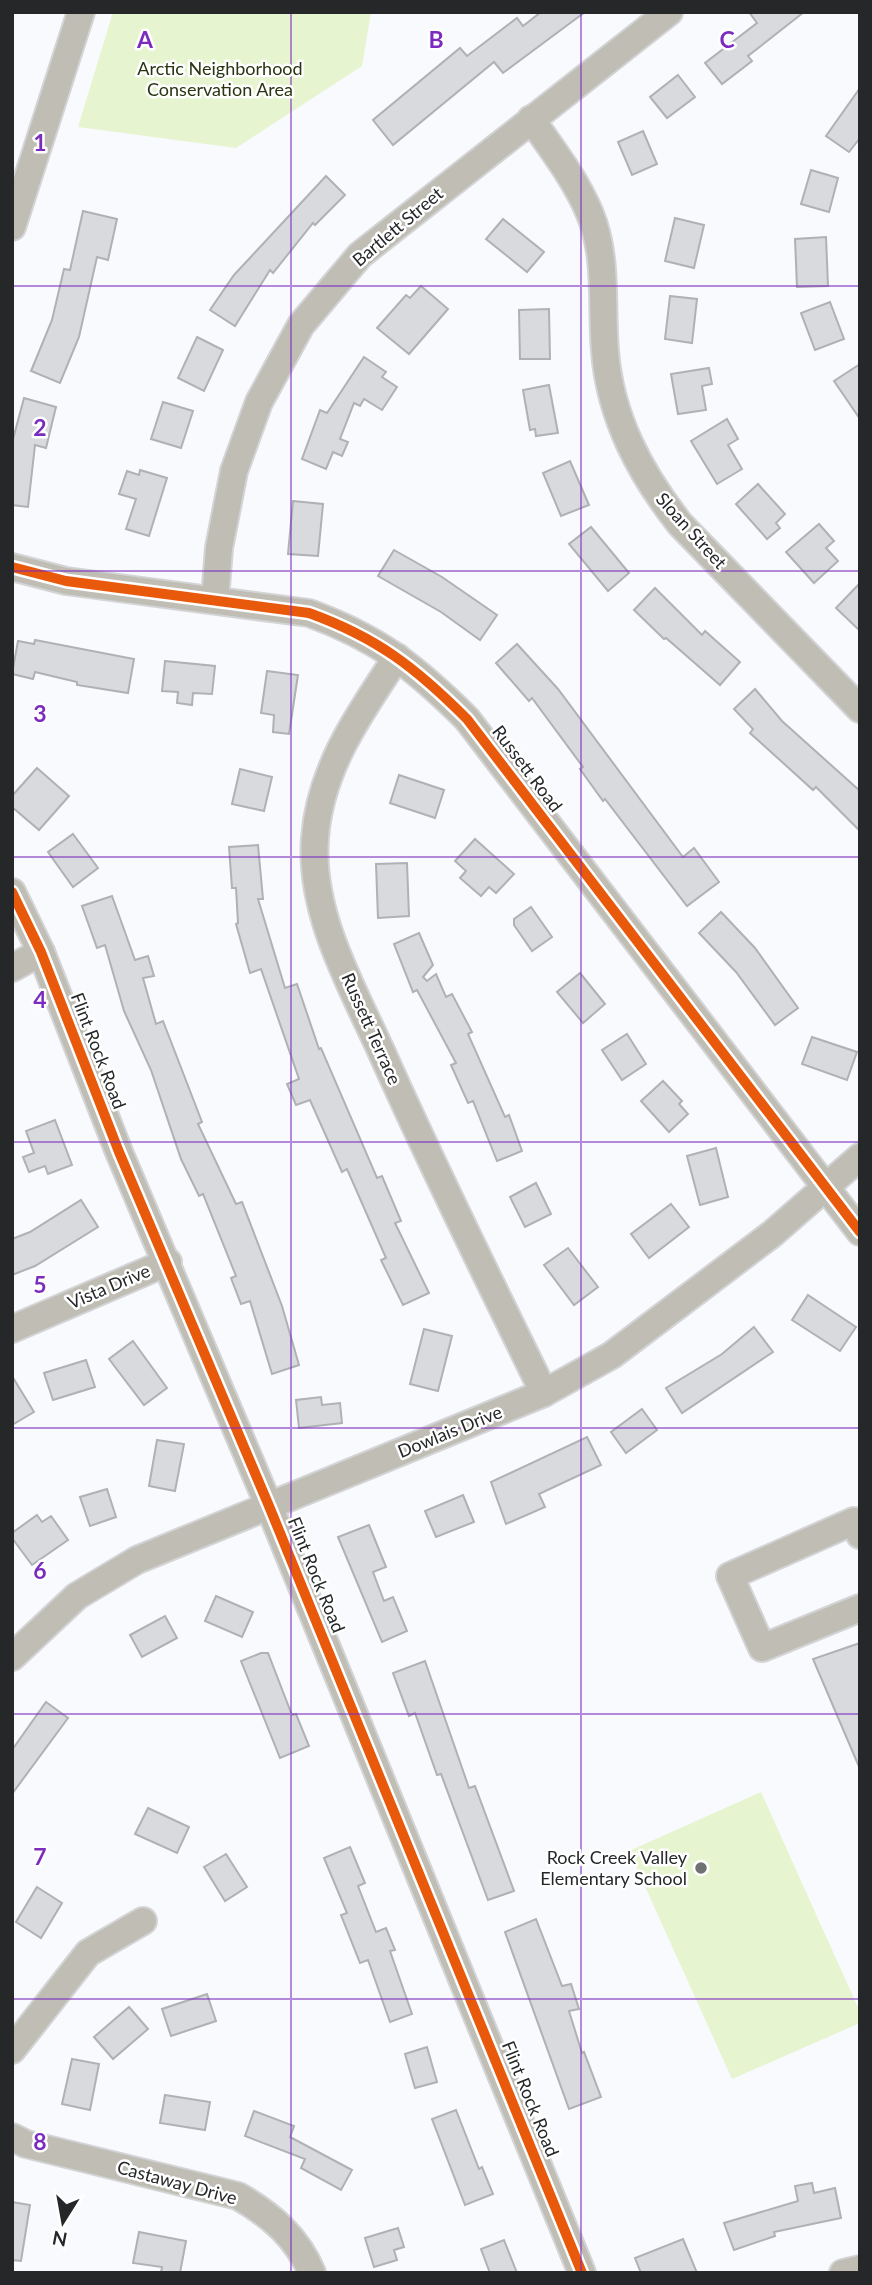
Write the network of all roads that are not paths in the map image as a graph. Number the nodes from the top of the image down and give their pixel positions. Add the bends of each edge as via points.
1 (81, 12) edge
2 (669, 12) edge
3 (531, 119) junction
4 (12, 227) edge
5 (12, 566) edge
6 (215, 599) junction
7 (397, 657) junction
8 (860, 709) edge
9 (12, 892) edge
10 (41, 952) junction
11 (12, 968) edge
12 (860, 1157) edge
13 (826, 1188) junction
14 (860, 1232) edge
15 (168, 1262) junction
16 (12, 1329) edge
17 (544, 1393) junction
18 (269, 1506) junction
19 (860, 1535) edge
20 (860, 1608) edge
21 (12, 1657) edge
22 (143, 1921) dead end
23 (12, 2050) edge
24 (12, 2137) edge
25 (860, 2269) edge
26 (312, 2273) edge
27 (582, 2273) edge
28 (843, 2273) edge

1 - 4 street
2 - 3 street, Bartlett Street
3 - 6 street, Bartlett Street via 360,255 301,325 259,402 234,471 219,548
3 - 8 street, Sloan Street via 590,215 603,268 609,386 629,446 680,524
5 - 6 street, Russett Road via 66,581
6 - 7 street, Russett Road via 309,613 348,627
7 - 13 street, Russett Road via 424,676 467,719
7 - 17 street, Russett Terrace via 349,729 327,776 314,838 319,896 334,946 428,1157
9 - 10 street, Flint Rock Road
10 - 11 street
10 - 15 street, Flint Rock Road via 119,1152
12 - 13 street, Dowlais Drive
13 - 14 street, Russett Road
13 - 17 street, Dowlais Drive via 612,1355
15 - 16 street, Vista Drive
15 - 18 street, Flint Rock Road
17 - 18 street, Dowlais Drive
18 - 21 street, Dowlais Drive via 137,1560 78,1595
18 - 27 street, Flint Rock Road
19 - 20 street via 853,1521 730,1576 762,1648
22 - 23 street via 88,1953
24 - 26 street, Castaway Drive via 238,2196 266,2212 302,2249
25 - 28 street

